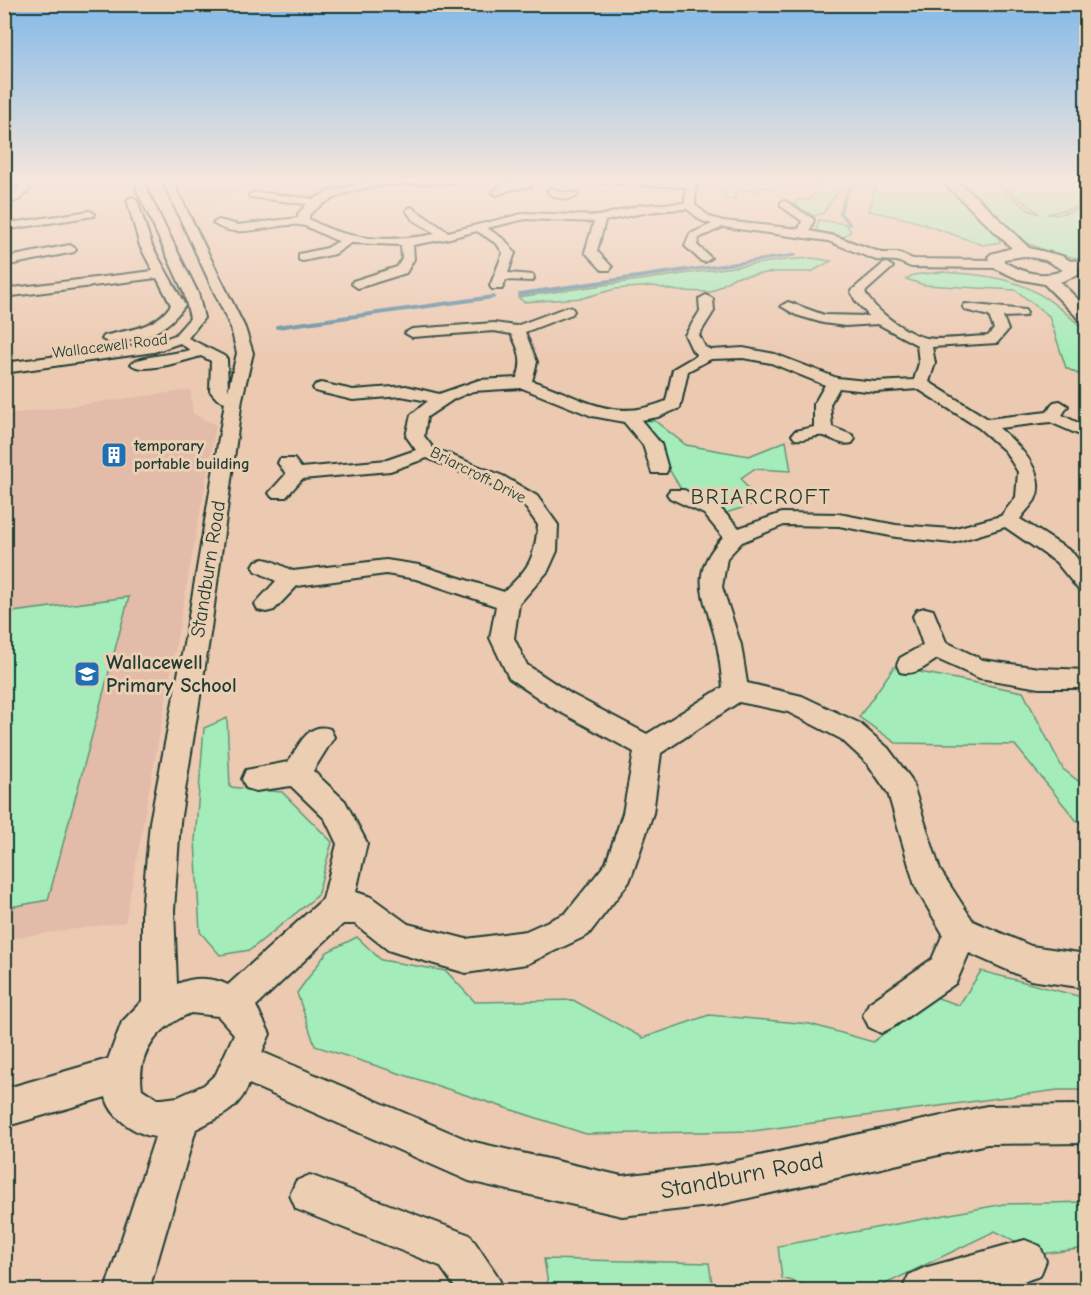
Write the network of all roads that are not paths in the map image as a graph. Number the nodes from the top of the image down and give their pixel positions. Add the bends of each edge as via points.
1 (144, 240) edge
2 (166, 240) edge
3 (196, 240) edge
4 (348, 240) edge
5 (374, 240) edge
6 (411, 240) edge
7 (499, 240) edge
8 (594, 240) edge
9 (693, 240) edge
10 (833, 240) edge
11 (1012, 240) edge
12 (407, 241) junction
13 (70, 249) dead end
14 (1024, 252) junction
15 (303, 257) dead end
16 (705, 258) dead end
17 (5, 262) edge
18 (884, 262) junction
19 (997, 264) junction
20 (1086, 264) edge
21 (1068, 265) junction
22 (606, 267) dead end
23 (160, 274) junction
24 (528, 279) dead end
25 (1048, 279) junction
26 (358, 284) dead end
27 (4, 293) edge
28 (191, 293) junction
29 (173, 296) junction
30 (706, 299) dead end
31 (770, 307) dead end
32 (970, 307) dead end
33 (567, 311) dead end
34 (996, 313) junction
35 (1020, 313) dead end
36 (1086, 316) edge
37 (882, 319) junction
38 (517, 330) junction
39 (412, 333) dead end
40 (180, 338) junction
41 (79, 343) dead end
42 (924, 343) junction
43 (201, 351) junction
44 (8, 355) edge
45 (708, 355) junction
46 (4, 368) edge
47 (4, 381) edge
48 (523, 383) junction
49 (834, 383) junction
50 (921, 384) junction
51 (300, 390) dead end
52 (234, 399) junction
53 (439, 399) junction
54 (630, 418) junction
55 (985, 424) junction
56 (823, 430) junction
57 (1082, 431) dead end
58 (801, 435) dead end
59 (846, 439) dead end
60 (427, 452) junction
61 (659, 469) dead end
62 (279, 493) dead end
63 (677, 494) dead end
64 (1008, 520) junction
65 (735, 537) junction
66 (1086, 556) edge
67 (1064, 557) junction
68 (264, 566) dead end
69 (291, 579) junction
70 (1086, 584) edge
71 (508, 602) junction
72 (266, 604) dead end
73 (925, 615) dead end
74 (936, 648) junction
75 (909, 665) dead end
76 (1086, 679) edge
77 (736, 691) junction
78 (321, 737) dead end
79 (648, 747) junction
80 (296, 773) junction
81 (256, 779) dead end
82 (337, 908) junction
83 (961, 933) junction
84 (1086, 971) edge
85 (233, 1004) junction
86 (160, 1008) junction
87 (881, 1015) dead end
88 (239, 1061) junction
89 (121, 1074) junction
90 (4, 1108) edge
91 (181, 1116) junction
92 (1086, 1124) edge
93 (310, 1195) dead end
94 (1026, 1261) dead end
95 (127, 1290) edge
96 (482, 1290) edge
97 (924, 1290) edge

1 - 23 street
2 - 28 street
3 - 52 street, Standburn Road via 238,328 245,353
4 - 15 street via 331,250
5 - 12 street
6 - 12 street
7 - 24 street via 509,253 500,281
8 - 22 street via 591,252
9 - 16 street via 691,246
10 - 18 street via 855,246
11 - 14 main road
12 - 26 street via 408,259 402,270
13 - 17 street
14 - 19 main road via 1007,253 996,258
14 - 21 main road
18 - 19 street via 906,268 911,263
18 - 37 street via 858,291 861,302
19 - 25 main road via 1008,271
20 - 21 street
21 - 25 main road via 1072,272
23 - 27 street
23 - 29 street
25 - 36 main road
28 - 29 street
28 - 40 street via 197,318
29 - 41 street, Wallacewell Road via 178,305 168,321 150,331
30 - 45 street via 707,312 692,335 699,350
31 - 37 street via 789,301 800,312 848,323
32 - 34 street
33 - 38 street
34 - 35 street
34 - 42 street via 1001,330 992,340
37 - 42 street
38 - 39 street via 494,327
38 - 48 street via 530,358
40 - 43 street
40 - 44 street, Wallacewell Road
40 - 46 street, Wallacewell Road via 153,348
42 - 50 street via 927,363
43 - 47 street, Wallacewell Road via 175,359
43 - 52 street via 219,359 218,391
45 - 49 street, Briarcroft Drive via 743,353 775,359
45 - 54 street, Briarcroft Drive via 681,369 674,404 656,413
48 - 53 street, Briarcroft Drive via 490,383 458,389
48 - 54 street, Briarcroft Drive via 593,412
49 - 50 street, Briarcroft Drive via 876,387
49 - 56 street via 822,404
50 - 55 street
51 - 53 street via 324,382 339,395 401,391
52 - 86 street, Standburn Road via 165,822 158,910
53 - 60 street, Briarcroft Drive via 419,415 415,436
54 - 61 street via 652,444
55 - 57 street via 1056,411
55 - 64 street via 1011,448 1027,472 1026,498
56 - 58 street
56 - 59 street
60 - 62 street via 390,465 291,468
60 - 71 street, Briarcroft Drive via 496,480 530,500 548,525 546,551 537,571
63 - 65 street via 711,510
64 - 65 street via 952,536 839,520 782,519
64 - 67 street
65 - 77 street via 717,556 711,586 729,645
66 - 67 street
67 - 70 street
68 - 69 street
69 - 71 street via 386,567 419,572
69 - 72 street
71 - 79 street via 502,638 518,671 562,701
73 - 74 street
74 - 75 street
74 - 76 street via 979,669 1040,678
77 - 79 street
77 - 83 street via 793,703 850,731 878,756 901,788 926,876
78 - 80 street
79 - 82 street via 638,813 618,872 577,924 527,947 466,956 400,938 360,908
80 - 81 street
80 - 82 street via 335,810 352,843
82 - 85 street
83 - 84 street via 1030,963
83 - 87 street via 944,971
85 - 86 street via 216,996 191,996
85 - 88 street via 252,1034
86 - 89 street via 135,1035
88 - 91 street via 229,1087 217,1098
88 - 92 street, Standburn Road via 470,1161 622,1196 718,1185 987,1125
89 - 90 street
89 - 91 street via 125,1100 152,1118
91 - 95 street
93 - 96 street via 454,1250
94 - 97 street

